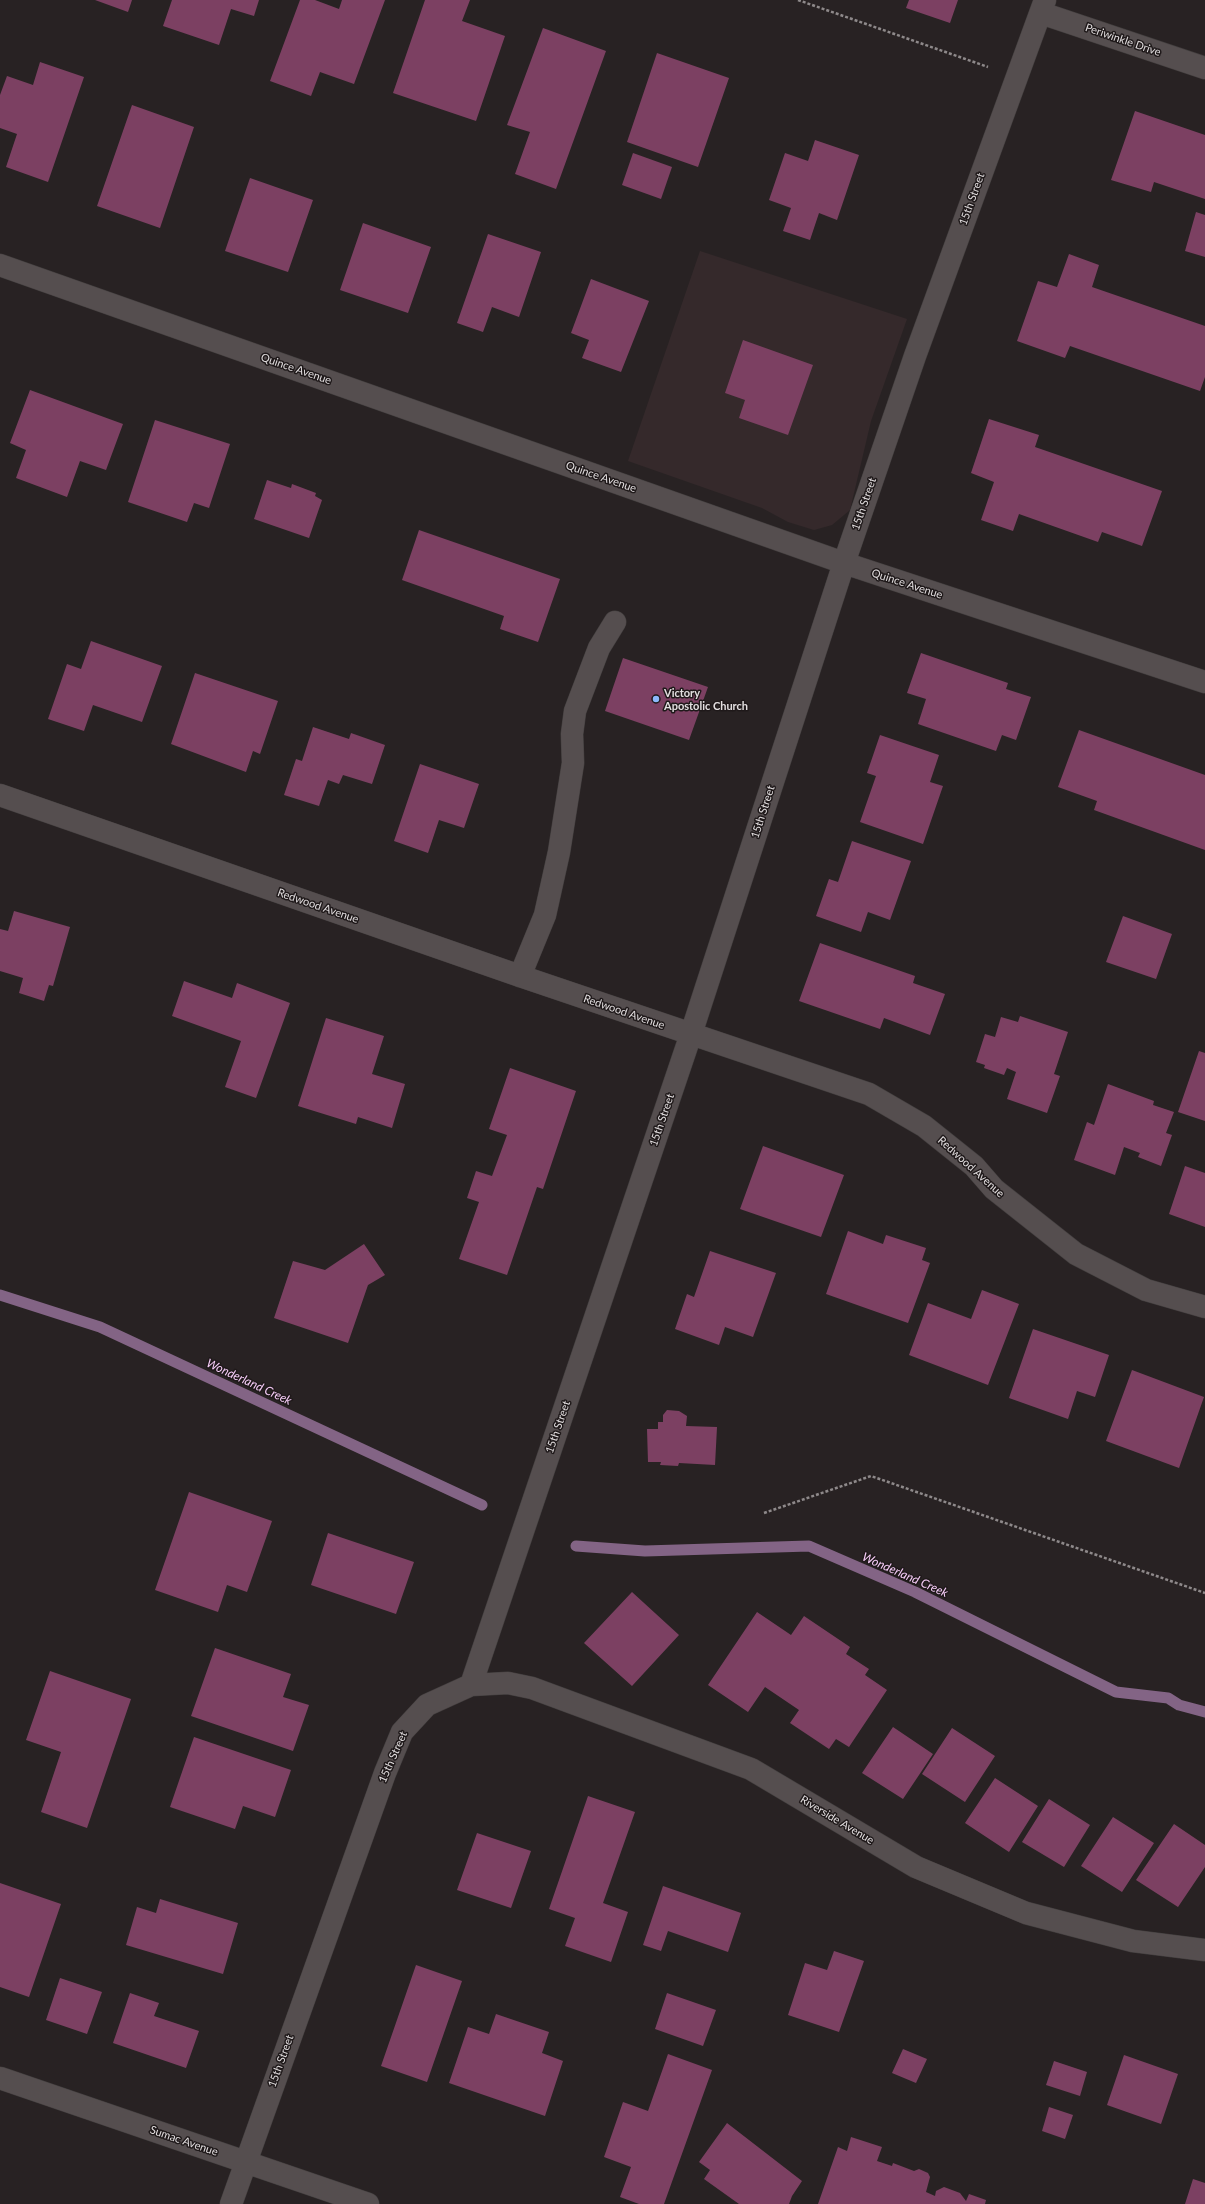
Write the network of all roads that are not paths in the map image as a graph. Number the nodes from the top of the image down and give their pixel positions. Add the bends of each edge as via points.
1 (1043, 6) edge
2 (1205, 68) edge
3 (0, 265) edge
4 (844, 563) junction
5 (615, 622) dead end
6 (1205, 682) edge
7 (0, 795) edge
8 (520, 976) junction
9 (691, 1034) junction
10 (1205, 1307) edge
11 (471, 1684) junction
12 (1205, 1950) edge
13 (0, 2078) edge
14 (245, 2162) junction
15 (231, 2204) edge
16 (368, 2204) edge

1 - 2 street, Periwinkle Drive
1 - 4 street, 15th Street via 915,356
3 - 4 street, Quince Avenue
4 - 6 street, Quince Avenue
4 - 9 street, 15th Street
5 - 8 street via 599,648 575,711 572,734 573,763 559,852 544,915
7 - 8 street, Redwood Avenue
8 - 9 street, Redwood Avenue
9 - 10 street, Redwood Avenue via 869,1094 924,1126 974,1166 994,1189 1076,1254 1146,1290
9 - 11 street, 15th Street
11 - 12 street, Riverside Avenue via 508,1683 532,1688 751,1769 916,1867 1026,1913 1133,1941
11 - 14 street, 15th Street via 427,1705 402,1732 382,1780
13 - 14 street, Sumac Avenue
14 - 15 street, 15th Street
14 - 16 street, Sumac Avenue

